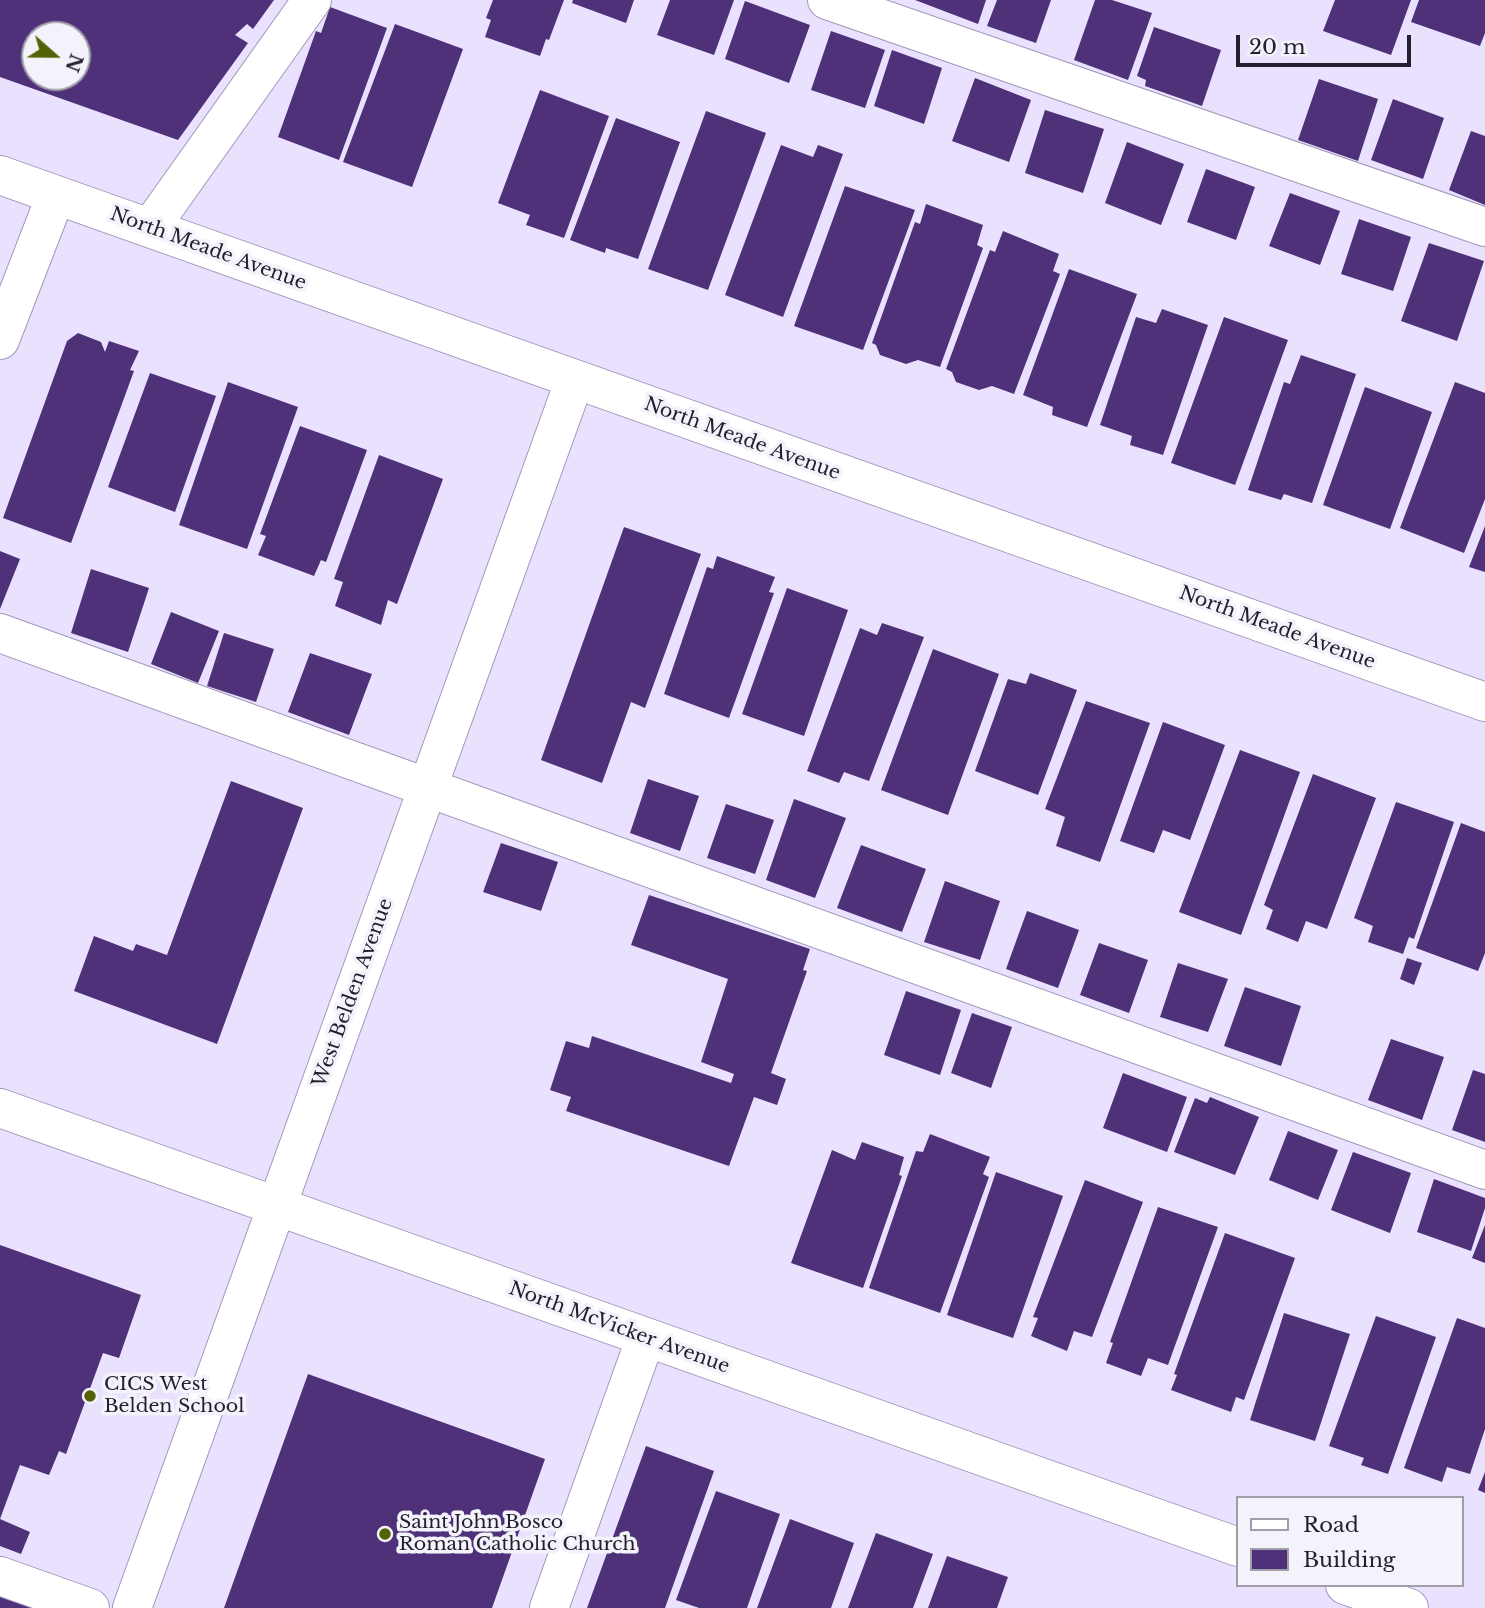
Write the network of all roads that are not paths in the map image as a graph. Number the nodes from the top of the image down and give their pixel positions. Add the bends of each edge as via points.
1 (312, 0) edge
2 (827, 0) edge
3 (0, 175) edge
4 (57, 195) junction
5 (1485, 227) edge
6 (150, 228) junction
7 (0, 340) edge
8 (575, 379) junction
9 (0, 633) edge
10 (1485, 702) edge
11 (428, 787) junction
12 (0, 1108) edge
13 (1485, 1170) edge
14 (276, 1206) junction
15 (646, 1337) junction
16 (1236, 1547) edge
17 (0, 1576) edge
18 (1351, 1587) edge
19 (90, 1608) edge
20 (132, 1608) edge
21 (549, 1608) edge
22 (1409, 1608) edge

1 - 6 street
2 - 5 street
3 - 4 street, North Meade Avenue
4 - 6 street, North Meade Avenue
4 - 7 street
6 - 8 street, North Meade Avenue
8 - 10 street, North Meade Avenue
8 - 11 street, West Belden Avenue
9 - 11 street
11 - 13 street
11 - 14 street, West Belden Avenue
12 - 14 street, North McVicker Avenue
14 - 15 street, North McVicker Avenue
14 - 20 street, West Belden Avenue
15 - 16 street, North McVicker Avenue
15 - 21 street
17 - 19 street
18 - 22 street

